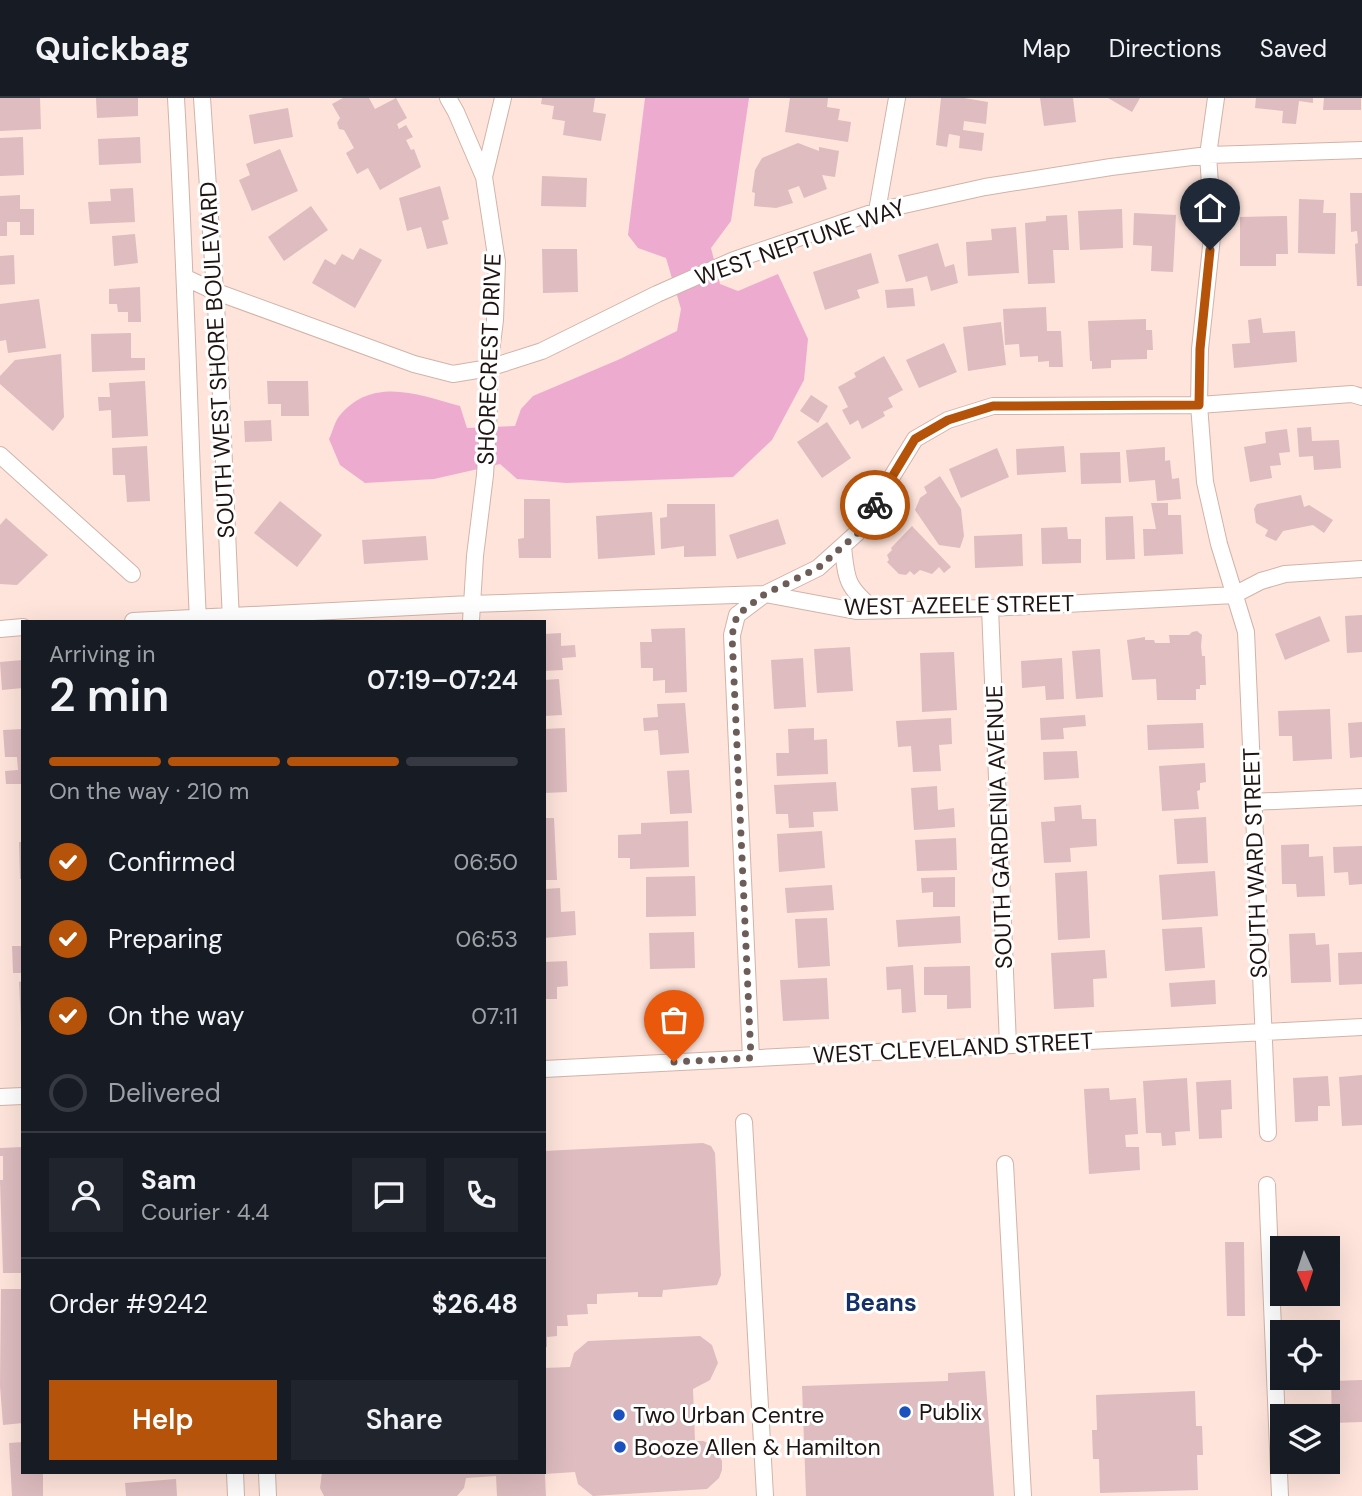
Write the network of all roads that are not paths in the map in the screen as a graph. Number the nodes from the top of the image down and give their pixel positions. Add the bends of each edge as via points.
1 (176, 98) edge
2 (201, 98) edge
3 (448, 98) edge
4 (503, 98) edge
5 (897, 98) edge
6 (1216, 98) edge
7 (1362, 150) edge
8 (1208, 155) junction
9 (484, 177) junction
10 (877, 211) junction
11 (186, 278) junction
12 (214, 291) junction
13 (489, 368) junction
14 (1362, 397) edge
15 (1199, 405) junction
16 (0, 455) edge
17 (843, 546) junction
18 (1362, 569) edge
19 (132, 574) dead end
20 (765, 594) junction
21 (1234, 595) junction
22 (470, 604) junction
23 (990, 608) junction
24 (875, 610) junction
25 (198, 619) edge
26 (231, 619) edge
27 (166, 620) edge
28 (471, 620) edge
29 (21, 627) edge
30 (0, 629) edge
31 (1362, 797) edge
32 (1252, 802) junction
33 (1362, 1027) edge
34 (1262, 1032) junction
35 (1007, 1045) junction
36 (751, 1058) junction
37 (546, 1069) edge
38 (21, 1096) edge
39 (0, 1097) edge
40 (744, 1122) dead end
41 (1268, 1133) dead end
42 (1005, 1164) dead end
43 (1266, 1185) dead end
44 (235, 1474) edge
45 (267, 1474) edge
46 (236, 1496) edge
47 (268, 1496) edge
48 (765, 1496) edge
49 (1023, 1496) edge
50 (1280, 1496) edge

1 - 11 street, SOUTH WEST SHORE BOULEVARD
2 - 12 street, SOUTH WEST SHORE BOULEVARD
3 - 9 street
4 - 9 street, SHORECREST DRIVE
5 - 10 street
6 - 8 street, SOUTH WARD STREET
7 - 8 street, WEST NEPTUNE WAY
8 - 10 street, WEST NEPTUNE WAY via 985,187
8 - 15 street, SOUTH WARD STREET via 1213,228
9 - 13 street, SHORECREST DRIVE via 497,262
10 - 13 street, WEST NEPTUNE WAY via 734,260 542,351
11 - 12 street, WEST NEPTUNE WAY
11 - 25 street, SOUTH WEST SHORE BOULEVARD
12 - 13 street, WEST NEPTUNE WAY via 414,364 453,374
12 - 26 street, SOUTH WEST SHORE BOULEVARD
13 - 22 street, SHORECREST DRIVE via 485,475
14 - 15 street
15 - 17 street via 993,406 948,420 915,439 858,533
15 - 21 street, SOUTH WARD STREET via 1205,482
16 - 19 street
17 - 20 street via 818,568
17 - 24 street via 845,573 856,595
18 - 21 street, WEST AZEELE STREET via 1285,575
20 - 22 street, WEST AZEELE STREET
20 - 24 street, WEST AZEELE STREET via 856,611
20 - 36 street via 737,615 732,635
21 - 23 street, WEST AZEELE STREET
21 - 32 street, SOUTH WARD STREET via 1246,632
22 - 26 street, WEST AZEELE STREET
22 - 28 street, SHORECREST DRIVE
23 - 24 street, WEST AZEELE STREET
23 - 35 street, SOUTH GARDENIA AVENUE
25 - 26 street, WEST AZEELE STREET
25 - 27 street, WEST AZEELE STREET
29 - 30 street
31 - 32 street
32 - 34 street, SOUTH WARD STREET
33 - 34 street, WEST CLEVELAND STREET
34 - 35 street, WEST CLEVELAND STREET
34 - 41 street, SOUTH WARD STREET
35 - 36 street, WEST CLEVELAND STREET
36 - 37 street, WEST CLEVELAND STREET
38 - 39 street
40 - 48 street
42 - 49 street
43 - 50 street
44 - 46 street
45 - 47 street

